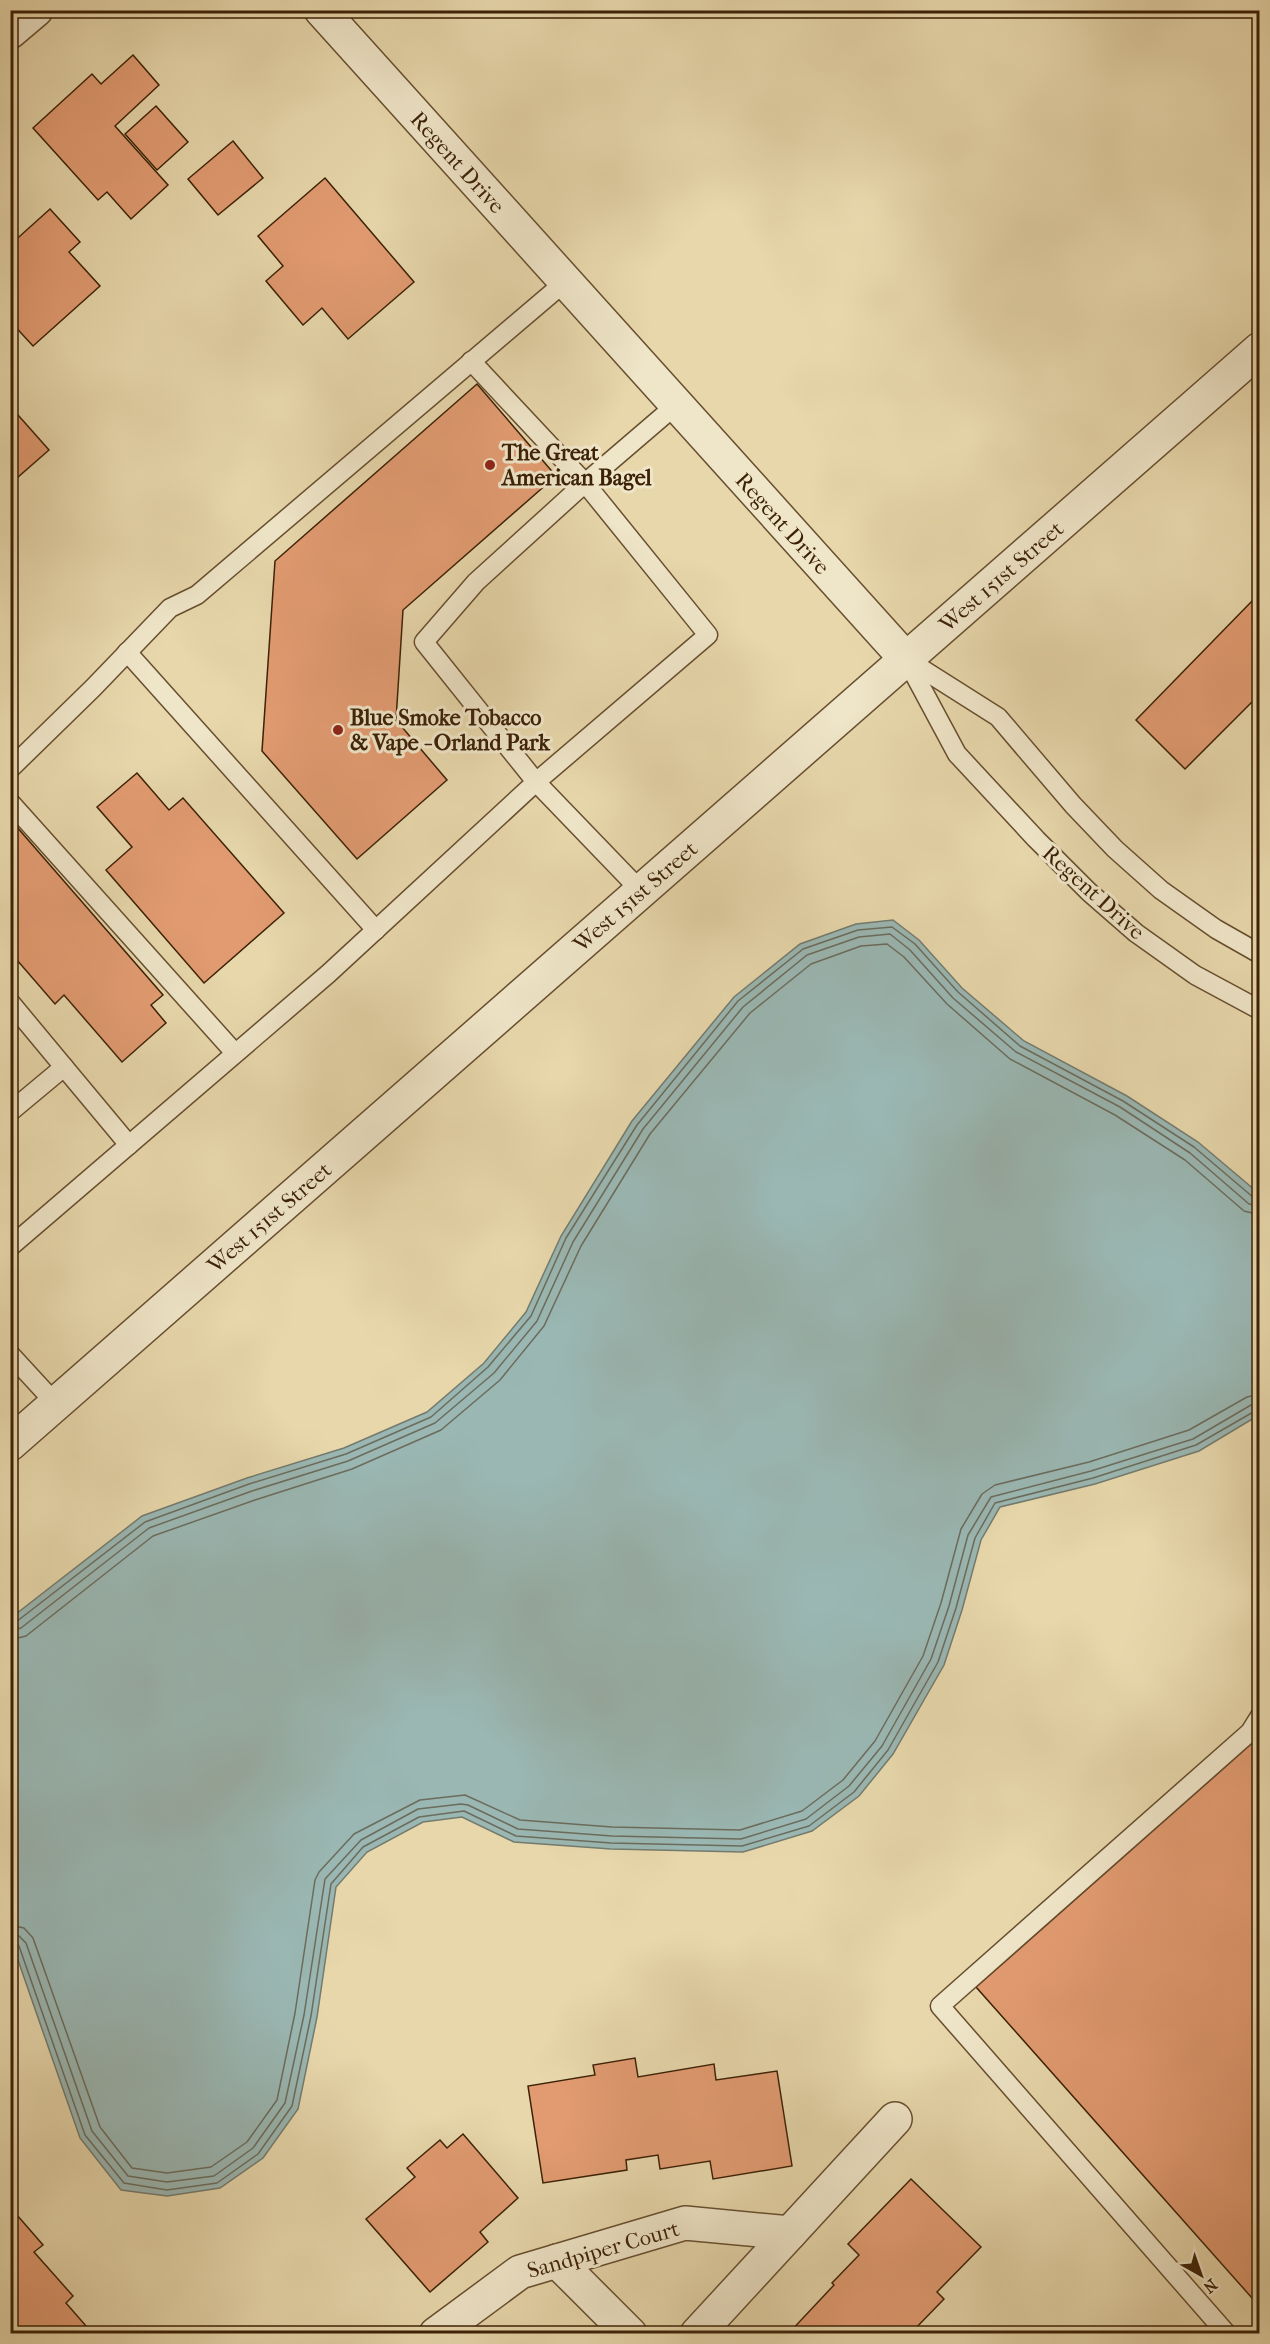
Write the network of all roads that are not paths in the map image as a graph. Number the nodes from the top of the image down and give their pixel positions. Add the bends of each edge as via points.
1 (36, 10) edge
2 (321, 10) edge
3 (10, 32) edge
4 (566, 282) junction
5 (1260, 350) edge
6 (471, 361) junction
7 (676, 405) junction
8 (585, 483) junction
9 (127, 652) junction
10 (906, 659) junction
11 (10, 769) edge
12 (536, 782) junction
13 (10, 802) edge
14 (641, 891) junction
15 (375, 930) junction
16 (1260, 954) edge
17 (10, 1002) edge
18 (1260, 1010) edge
19 (235, 1053) junction
20 (64, 1067) junction
21 (10, 1112) edge
22 (129, 1145) junction
23 (10, 1247) edge
24 (10, 1354) edge
25 (56, 1404) junction
26 (10, 1444) edge
27 (1260, 1716) edge
28 (895, 2119) dead end
29 (790, 2233) junction
30 (557, 2261) junction
31 (436, 2334) edge
32 (630, 2334) edge
33 (697, 2334) edge
34 (1227, 2334) edge

1 - 3 street
2 - 4 street, Regent Drive
4 - 6 lane
4 - 7 street, Regent Drive
5 - 10 street, West 151st Street
6 - 8 lane
6 - 9 lane via 197,595 170,608
7 - 8 lane
7 - 10 street, Regent Drive
8 - 12 lane via 476,582 424,642
8 - 12 lane via 708,635
9 - 11 lane
9 - 15 lane
10 - 14 street, West 151st Street
10 - 16 lane via 998,717 1115,849 1161,890
10 - 18 lane, Regent Drive via 957,754 1089,892 1136,933 1195,975
12 - 14 lane
12 - 15 lane
13 - 19 lane
14 - 25 street, West 151st Street
15 - 19 lane
17 - 20 lane
19 - 22 lane
20 - 21 lane
20 - 22 lane
22 - 23 lane
24 - 25 lane
25 - 26 street, West 151st Street
27 - 34 lane via 1250,1732 940,2007
28 - 29 street
29 - 30 street, Sandpiper Court via 685,2223
29 - 33 street
30 - 31 street, Sandpiper Court via 520,2272
30 - 32 street

